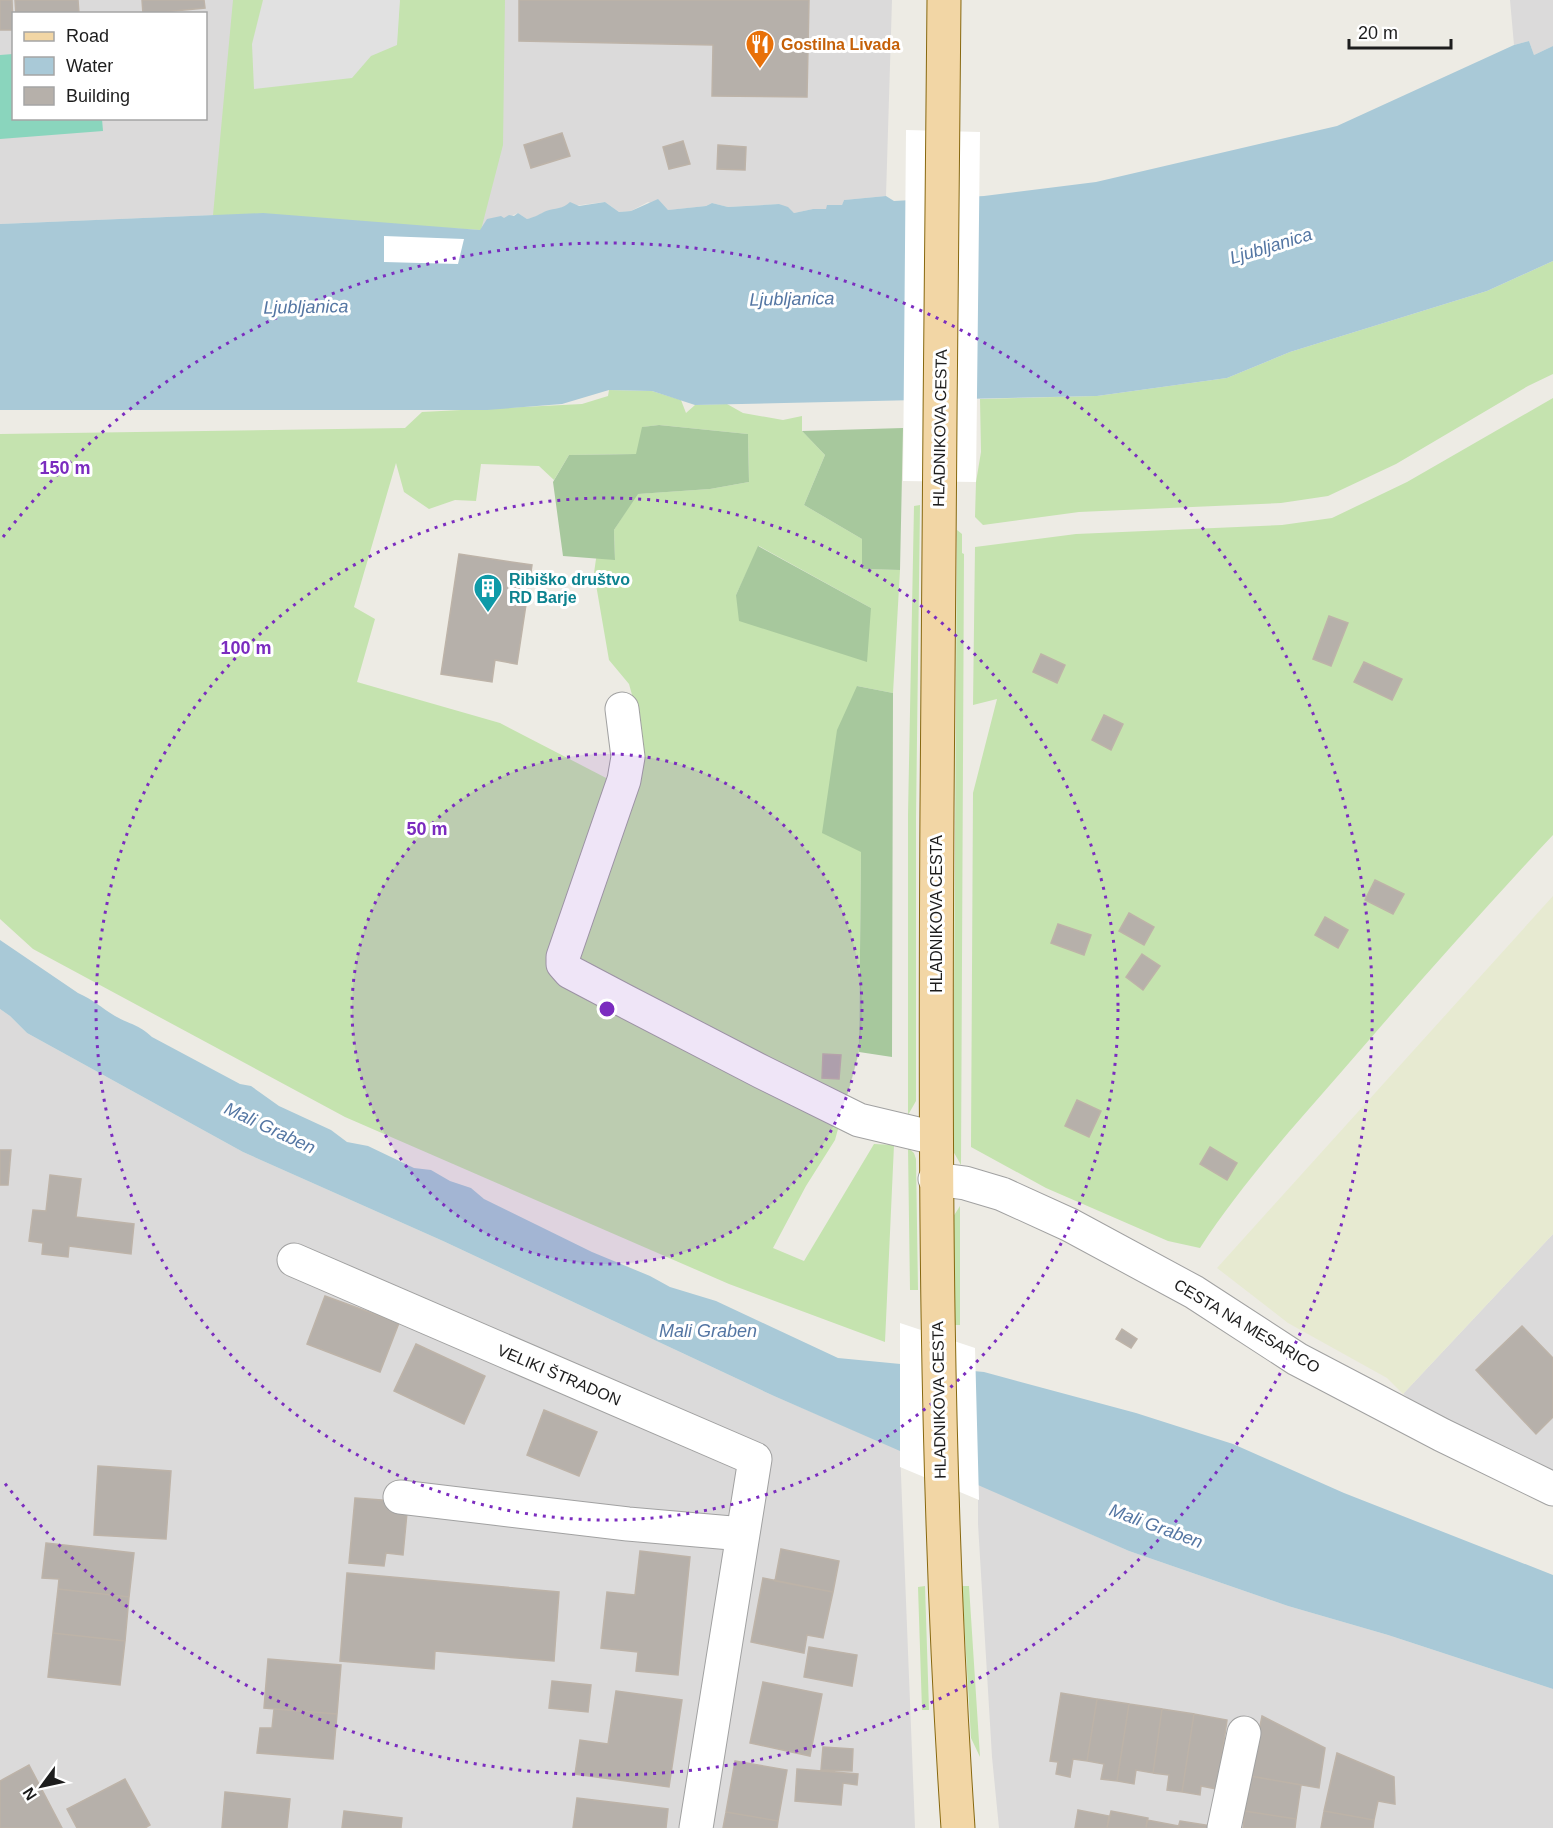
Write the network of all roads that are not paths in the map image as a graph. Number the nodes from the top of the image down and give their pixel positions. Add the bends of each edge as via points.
1 (944, 0) edge
2 (622, 709) dead end
3 (935, 1138) junction
4 (935, 1179) junction
5 (294, 1260) dead end
6 (1553, 1489) edge
7 (400, 1497) dead end
8 (743, 1534) junction
9 (1244, 1733) dead end
10 (696, 1828) edge
11 (958, 1828) edge
12 (1224, 1828) edge

1 - 3 main road, HLADNIKOVA CESTA
2 - 3 street via 628,757 624,780 563,964 570,972 859,1120
3 - 4 main road, HLADNIKOVA CESTA
4 - 6 street, CESTA NA MESARICO via 1002,1194 1070,1225 1194,1292 1297,1359
4 - 11 main road, HLADNIKOVA CESTA via 940,1483
5 - 8 street, VELIKI ŠTRADON via 755,1459
7 - 8 street
8 - 10 street, VELIKI ŠTRADON
9 - 12 street

